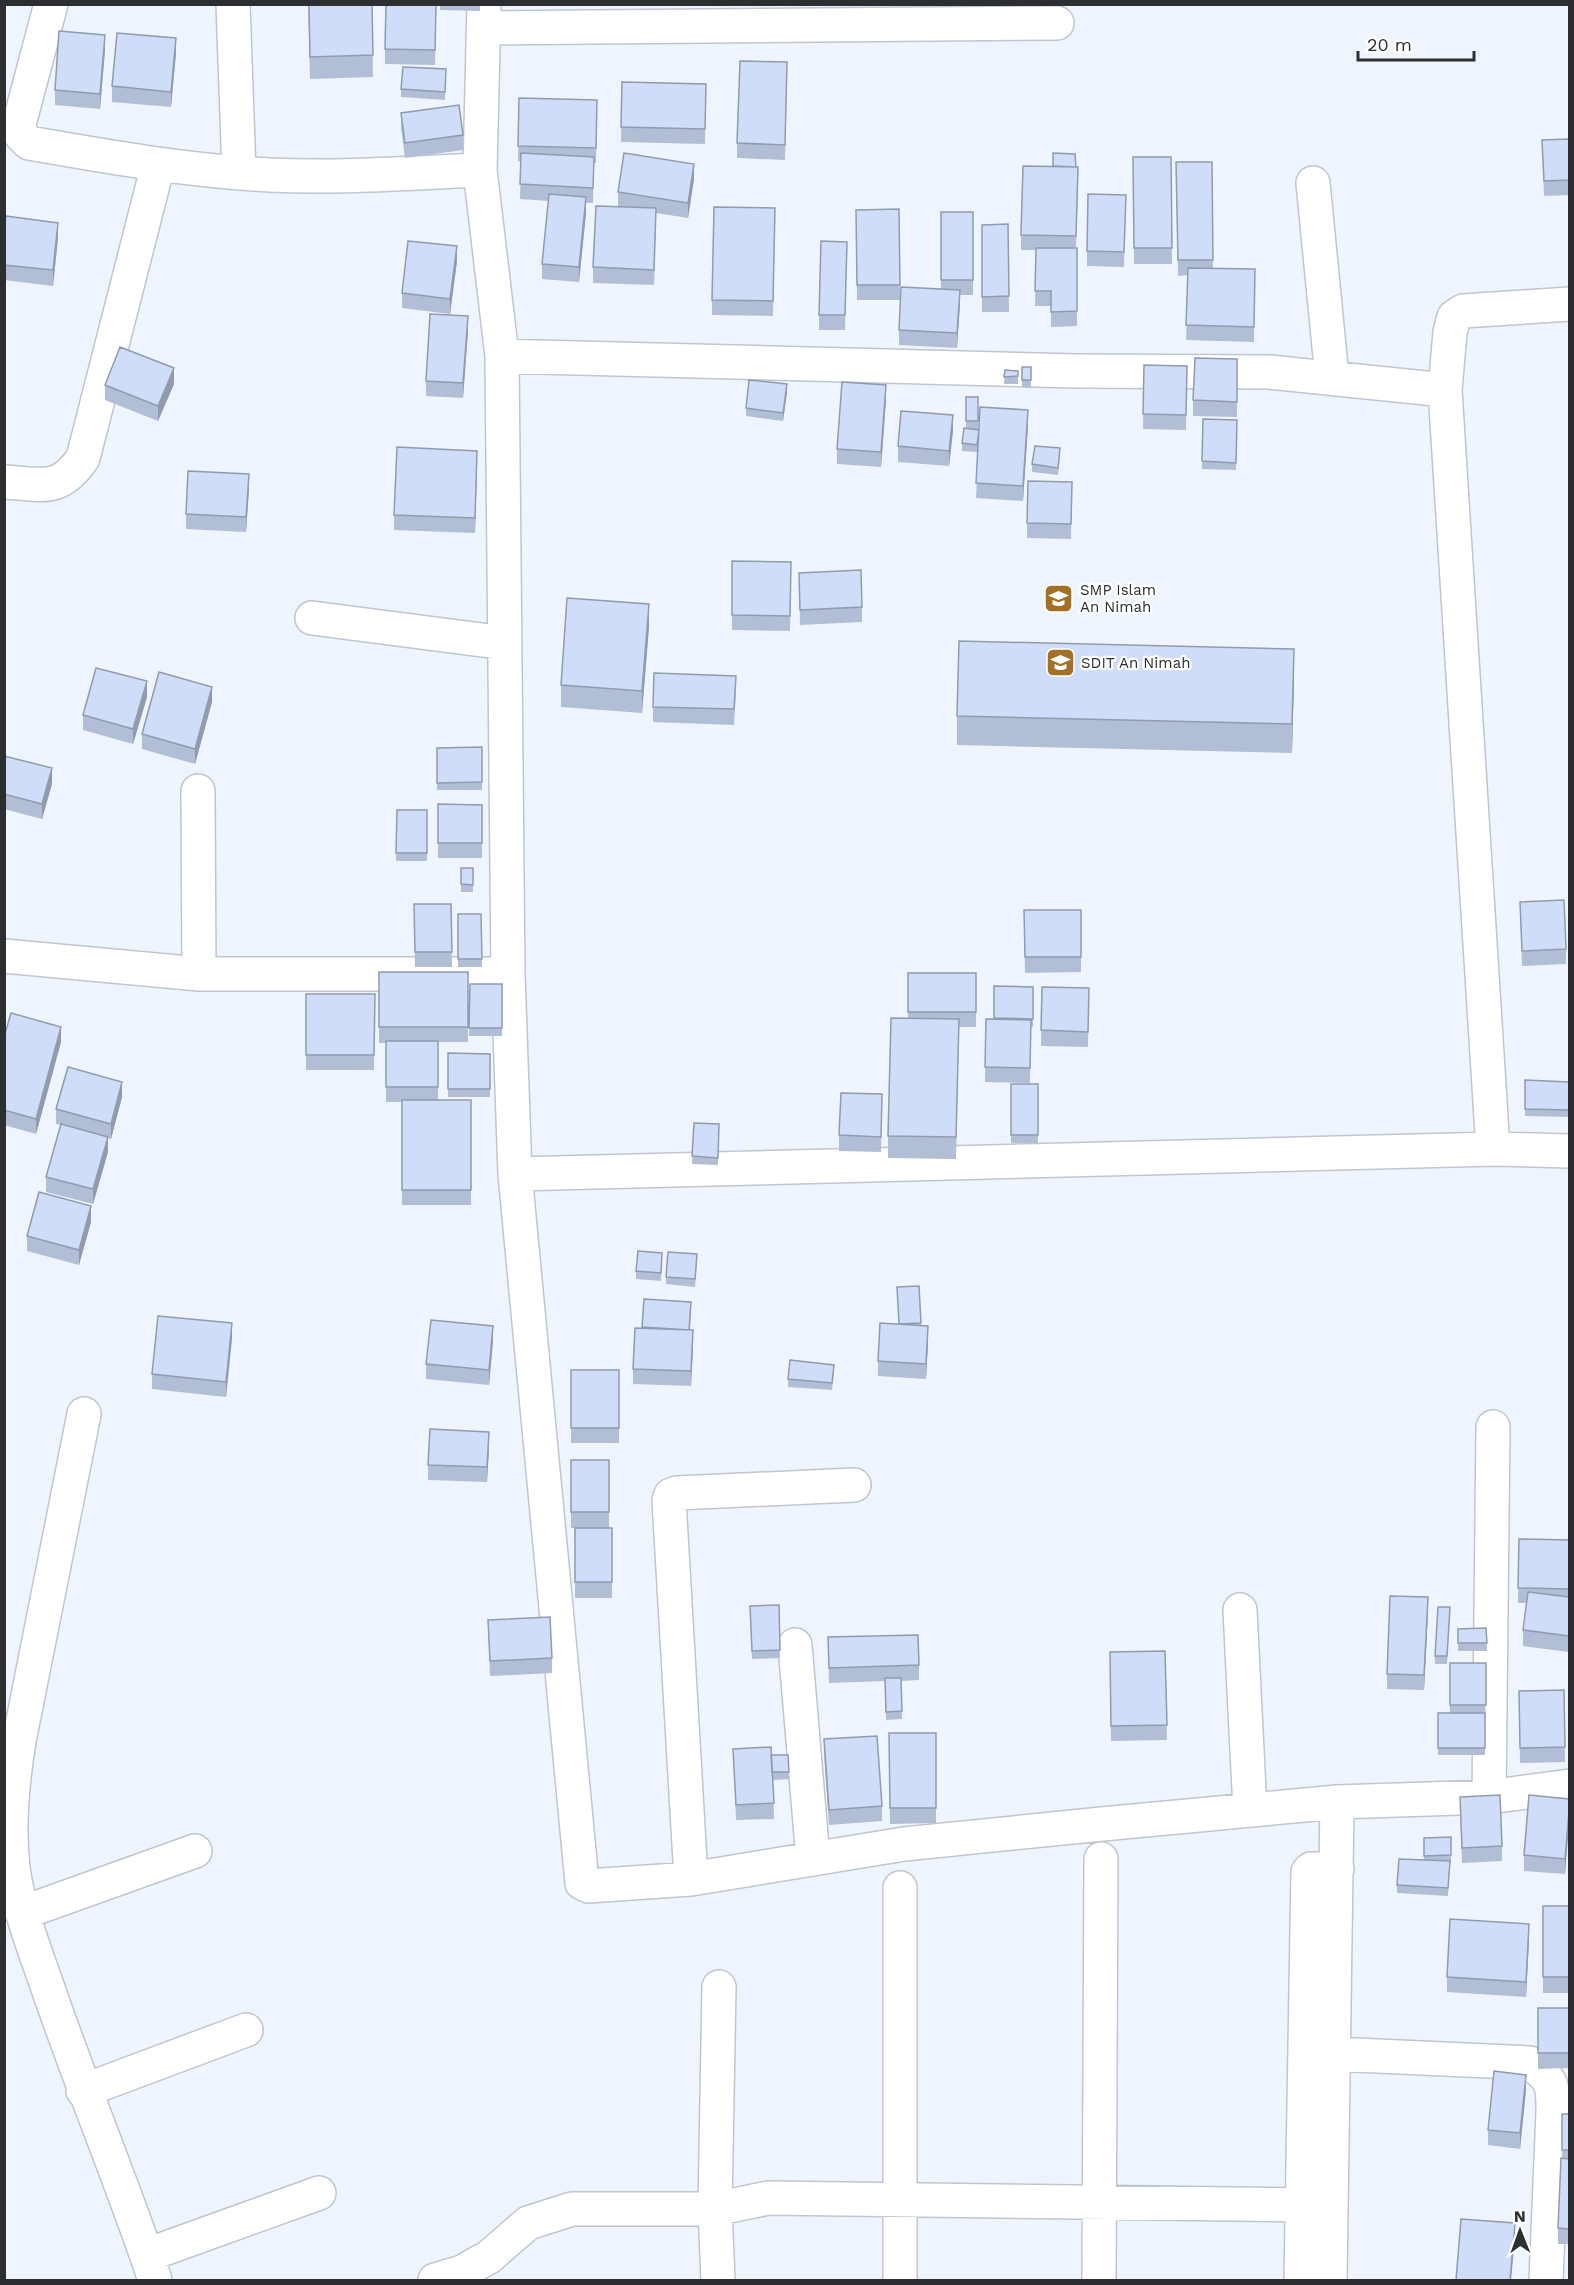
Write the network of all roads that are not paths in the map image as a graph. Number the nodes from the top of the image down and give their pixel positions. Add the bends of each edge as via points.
1 (51, 4) edge
2 (233, 4) edge
3 (484, 16) edge
4 (1057, 23) dead end
5 (158, 165) junction
6 (480, 170) junction
7 (239, 172) junction
8 (1313, 183) dead end
9 (1569, 304) edge
10 (502, 356) junction
11 (1332, 377) junction
12 (1445, 390) junction
13 (4, 482) edge
14 (312, 618) dead end
15 (505, 643) junction
16 (198, 791) dead end
17 (4, 956) edge
18 (199, 974) junction
19 (508, 974) junction
20 (1493, 1149) junction
21 (1569, 1151) edge
22 (515, 1174) junction
23 (84, 1414) dead end
24 (1493, 1427) dead end
25 (854, 1485) dead end
26 (1240, 1610) dead end
27 (795, 1645) dead end
28 (12, 1740) edge
29 (1569, 1786) edge
30 (1489, 1797) junction
31 (1338, 1802) junction
32 (1250, 1810) junction
33 (195, 1851) dead end
34 (813, 1859) junction
35 (1101, 1859) dead end
36 (1337, 1869) junction
37 (691, 1879) junction
38 (900, 1888) dead end
39 (22, 1913) junction
40 (719, 1987) dead end
41 (246, 2030) dead end
42 (1334, 2054) junction
43 (84, 2091) junction
44 (319, 2193) dead end
45 (900, 2200) junction
46 (1100, 2201) junction
47 (1302, 2205) junction
48 (715, 2209) junction
49 (151, 2268) edge
50 (455, 2278) edge
51 (718, 2280) edge
52 (900, 2280) edge
53 (1099, 2280) edge
54 (1301, 2280) edge
55 (1330, 2280) edge
56 (1546, 2280) edge

1 - 5 street via 19,124 21,135 29,143
2 - 7 street
3 - 4 street
3 - 6 street
5 - 7 street
5 - 13 street via 83,458 72,474 56,484
6 - 7 street via 340,177
6 - 10 street
8 - 11 street
9 - 12 street via 1463,311 1454,317
10 - 11 street via 1077,371 1269,372
10 - 15 street
11 - 12 street
12 - 20 street
14 - 15 street
15 - 19 street
16 - 18 street
17 - 18 street
18 - 19 street
19 - 22 street
20 - 21 street
20 - 22 street
22 - 37 street via 580,1879 588,1886
23 - 28 street
24 - 30 street
25 - 37 street via 671,1495
26 - 32 street
27 - 34 street
28 - 39 street via 10,1829
29 - 30 street
30 - 31 street
31 - 32 street
31 - 36 street
32 - 34 street via 904,1844
33 - 39 street
34 - 37 street
35 - 46 street
36 - 42 street
36 - 47 street via 1308,1872
38 - 45 street
39 - 43 street
40 - 48 street
41 - 43 street
42 - 55 street
42 - 56 street via 1530,2063 1545,2074 1553,2085
43 - 49 street
44 - 49 street
45 - 46 street
45 - 48 street via 768,2198
45 - 52 street
46 - 47 street
46 - 53 street
47 - 54 street
48 - 50 street via 572,2209 528,2223 489,2257
48 - 51 street

